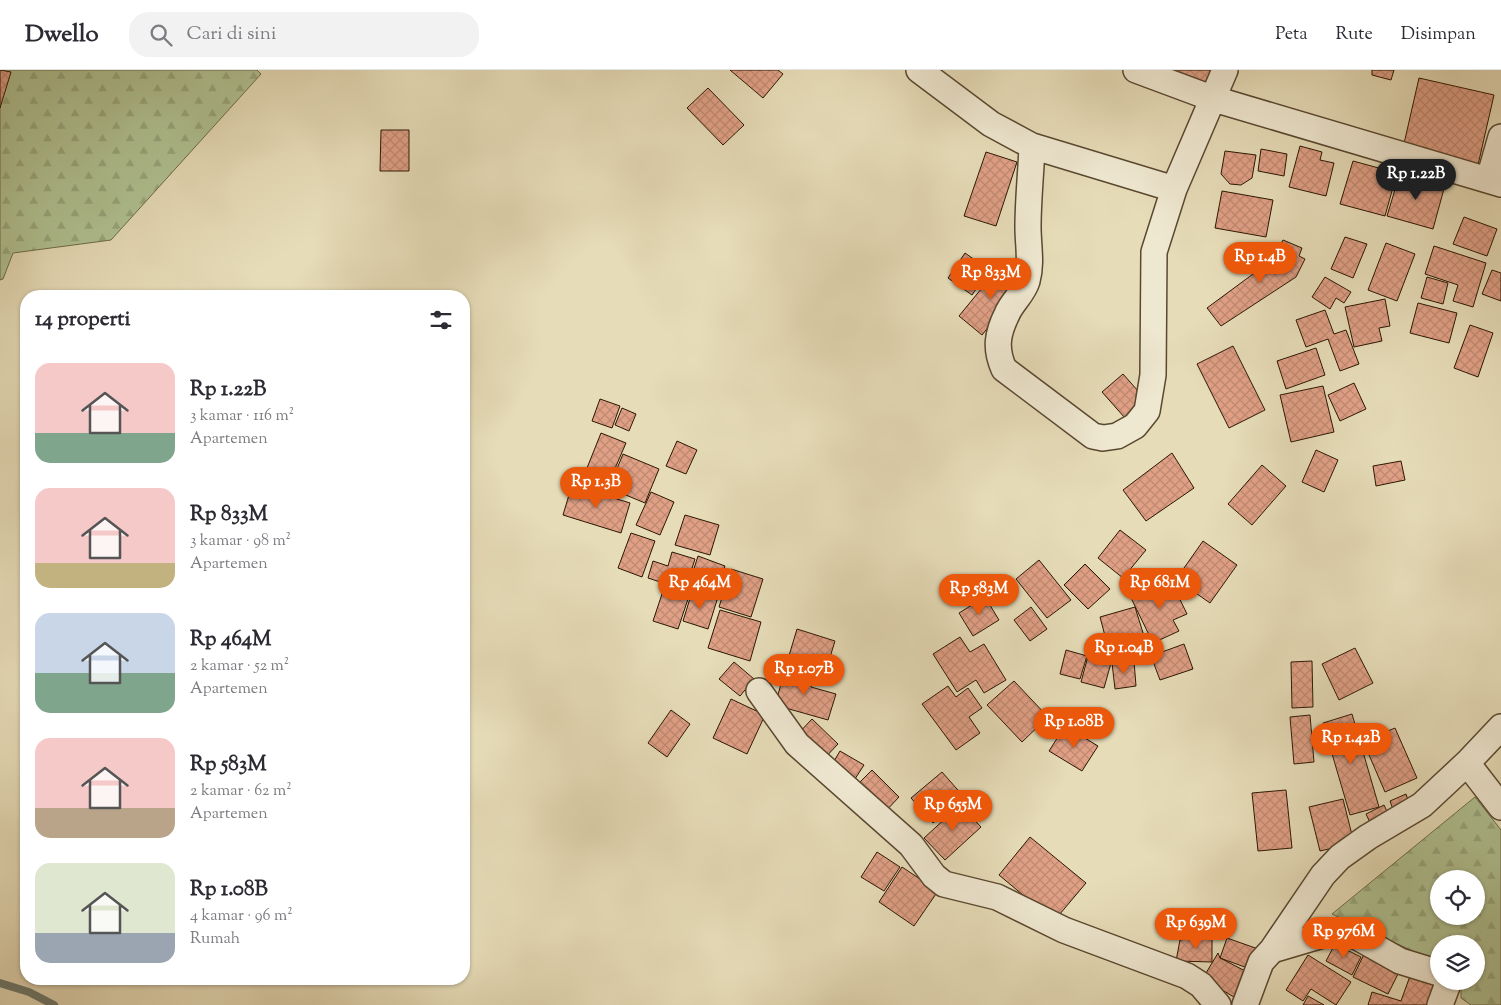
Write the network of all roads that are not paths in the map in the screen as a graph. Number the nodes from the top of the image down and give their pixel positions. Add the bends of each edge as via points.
1 (919, 70) edge
2 (1136, 70) edge
3 (1225, 70) edge
4 (1214, 99) junction
5 (1501, 137) edge
6 (1032, 146) junction
7 (1495, 182) edge
8 (1174, 189) junction
9 (759, 691) dead end
10 (1501, 727) edge
11 (1467, 763) junction
12 (1501, 807) edge
13 (1272, 950) junction
14 (1430, 970) edge
15 (1446, 990) edge
16 (1218, 1005) edge
17 (1245, 1005) edge
18 (1440, 1005) edge

1 - 6 street via 991,124
2 - 4 street
3 - 4 street
4 - 7 street
4 - 8 street
5 - 7 street
6 - 8 street
6 - 8 street via 1028,229 1031,255 1027,282 1007,313 998,341 998,354 1004,369 1093,436 1117,436 1135,426 1147,411 1153,375 1154,252
9 - 16 street via 797,744 911,845 944,884 997,897 1064,930 1187,976 1201,985
10 - 11 street
11 - 12 street
11 - 13 street via 1422,805 1340,857 1323,875
13 - 14 street via 1336,932 1352,934 1400,961
13 - 17 street via 1261,962
15 - 18 street

